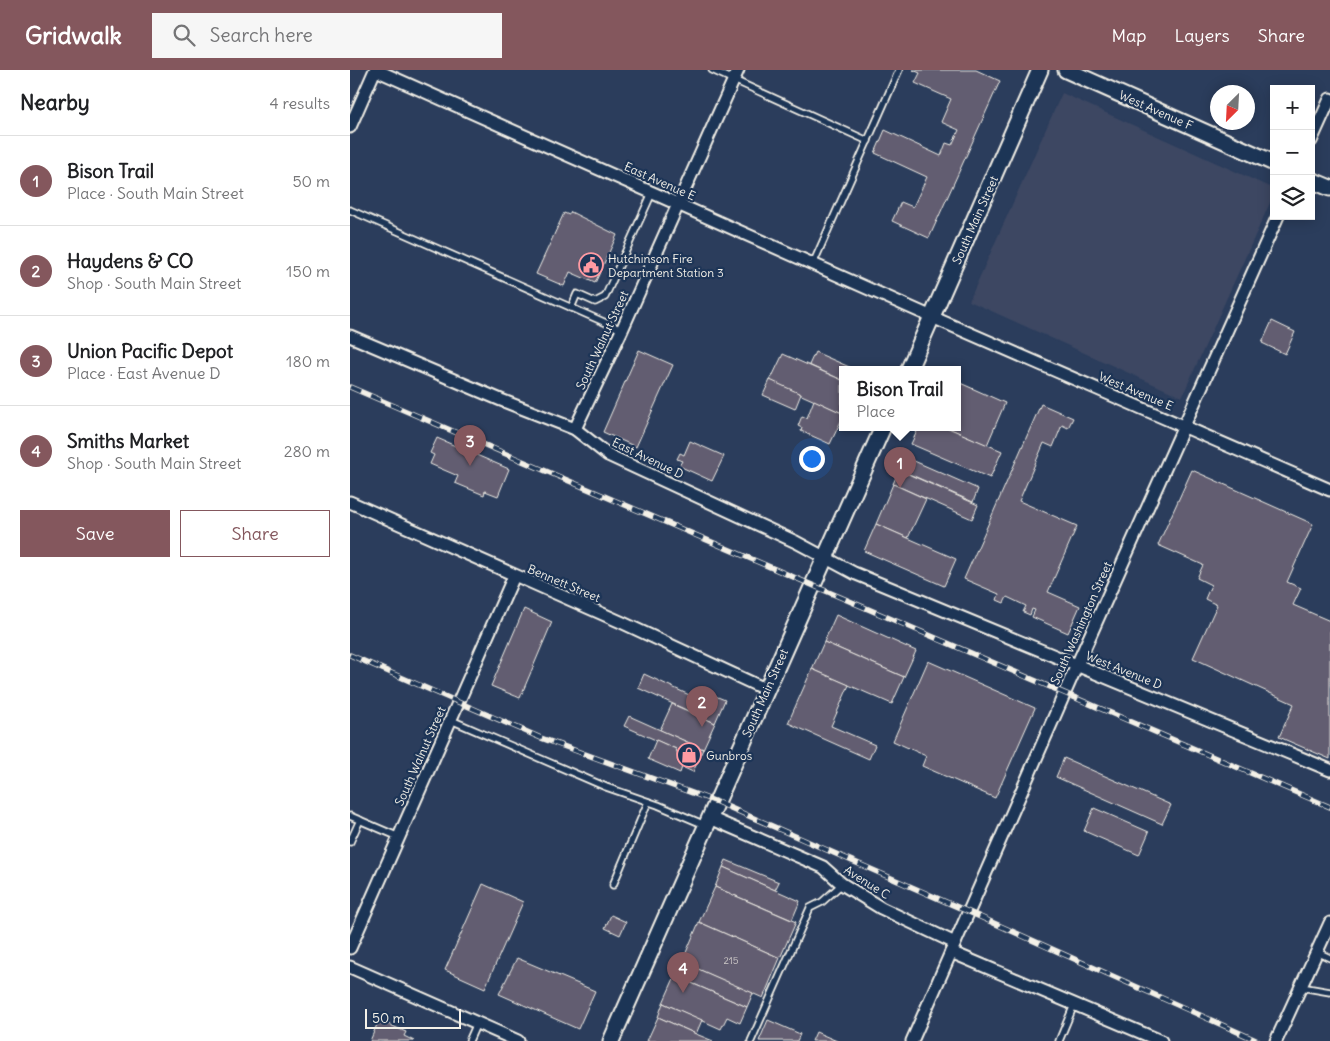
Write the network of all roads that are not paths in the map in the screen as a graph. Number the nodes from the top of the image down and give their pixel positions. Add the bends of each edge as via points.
1 (376, 70) edge
2 (712, 70) edge
3 (899, 70) edge
4 (1040, 70) edge
5 (1066, 70) edge
6 (736, 75) edge
7 (1330, 99) edge
8 (350, 127) edge
9 (1315, 132) edge
10 (868, 141) junction
11 (1270, 161) edge
12 (1315, 182) edge
13 (1330, 188) edge
14 (652, 192) junction
15 (679, 205) junction
16 (350, 210) edge
17 (1276, 220) edge
18 (813, 264) junction
19 (571, 308) junction
20 (932, 317) junction
21 (622, 330) junction
22 (350, 336) edge
23 (910, 366) edge
24 (1184, 426) junction
25 (575, 429) junction
26 (881, 431) edge
27 (1330, 490) edge
28 (350, 502) edge
29 (825, 558) junction
30 (514, 576) junction
31 (1077, 665) junction
32 (767, 690) junction
33 (451, 720) junction
34 (1330, 770) edge
35 (648, 802) junction
36 (350, 816) edge
37 (360, 820) junction
38 (708, 822) junction
39 (399, 837) junction
40 (350, 842) edge
41 (842, 884) junction
42 (613, 885) dead end
43 (1330, 923) edge
44 (350, 948) edge
45 (953, 948) junction
46 (1317, 952) junction
47 (1330, 958) edge
48 (350, 967) edge
49 (1300, 987) junction
50 (1330, 992) edge
51 (1074, 1005) junction
52 (477, 1023) junction
53 (469, 1041) edge
54 (518, 1041) edge
55 (611, 1041) edge
56 (751, 1041) edge
57 (912, 1041) edge
58 (1059, 1041) edge
59 (1161, 1041) edge
60 (1276, 1041) edge

1 - 8 street
1 - 14 street, East Avenue E
2 - 6 lane
3 - 10 lane
4 - 20 street, South Main Street
5 - 11 street, West Avenue F
6 - 10 lane
6 - 15 street, South Walnut Street
7 - 9 street
10 - 18 lane
12 - 13 street
14 - 15 street, East Avenue E
14 - 19 lane via 605,297 595,302 577,294
15 - 18 street, East Avenue E
15 - 21 street, South Walnut Street
16 - 19 lane
17 - 24 street, South Washington Street
18 - 20 street, East Avenue E
19 - 21 lane
20 - 23 street, South Main Street
20 - 24 street, West Avenue E
21 - 25 street, South Walnut Street
22 - 25 street, East Avenue D
24 - 27 street, West Avenue E
24 - 31 street, South Washington Street
25 - 29 street, East Avenue D via 608,455
26 - 29 street, South Main Street
28 - 30 street, Bennett Street
29 - 31 street, West Avenue D
29 - 32 street, South Main Street
30 - 32 street, Bennett Street
30 - 33 street, South Walnut Street
31 - 34 street, West Avenue D
31 - 45 street, South Washington Street
32 - 38 street, South Main Street
33 - 35 lane
33 - 39 street, South Walnut Street
35 - 38 lane
35 - 42 lane
36 - 37 lane
37 - 39 lane
37 - 40 lane
38 - 41 street, Avenue C via 823,867
38 - 55 street, South Main Street
39 - 44 street, South Walnut Street
41 - 45 street, Avenue C
41 - 56 lane via 810,908
43 - 46 street
45 - 51 street, Avenue C
45 - 57 street, South Washington Street
46 - 47 lane
46 - 49 street
48 - 52 street
49 - 50 lane
49 - 60 street
51 - 58 lane
51 - 59 street, Avenue C
52 - 53 lane
52 - 54 street

